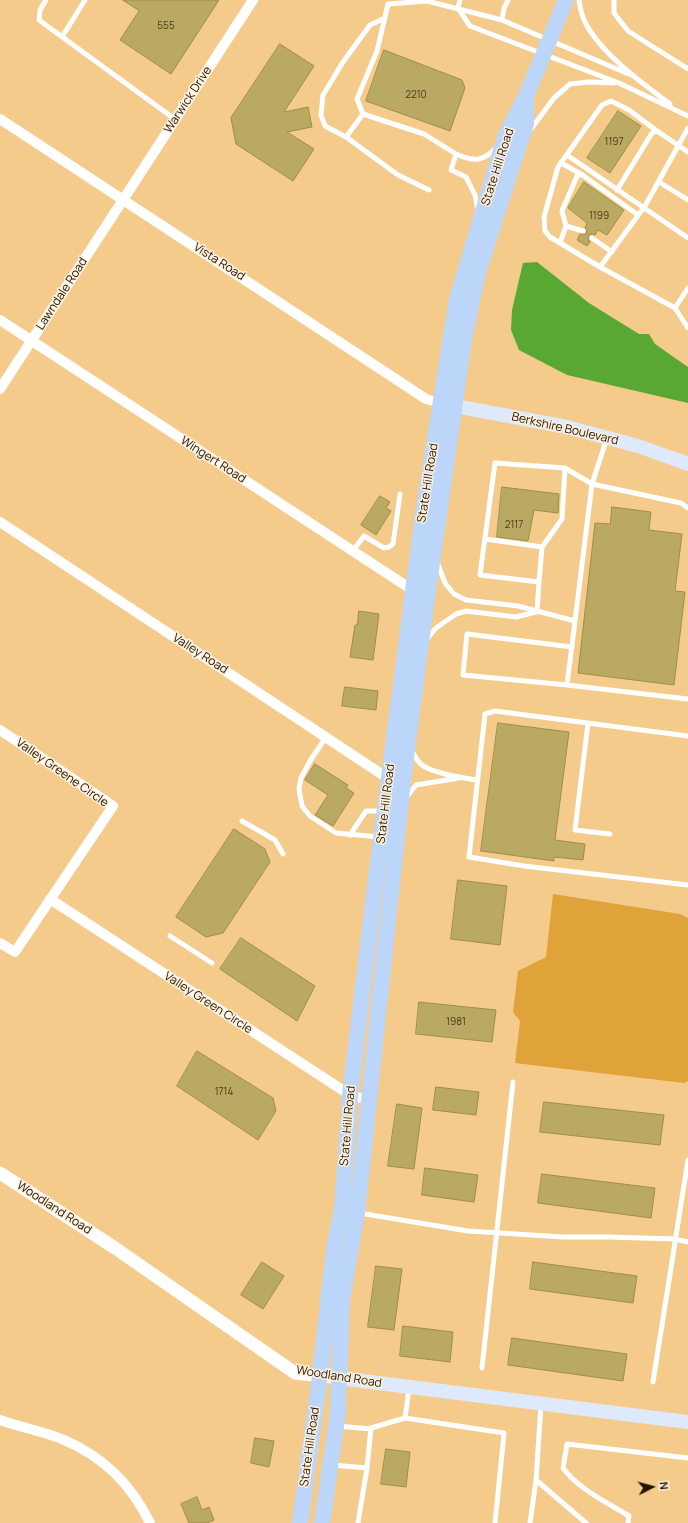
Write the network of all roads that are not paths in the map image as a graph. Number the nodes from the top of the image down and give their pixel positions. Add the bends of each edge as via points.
1 (46, 0) edge
2 (85, 0) edge
3 (253, 0) edge
4 (460, 0) edge
5 (508, 0) edge
6 (566, 0) edge
7 (579, 0) edge
8 (614, 0) edge
9 (458, 8) junction
10 (385, 18) junction
11 (502, 20) junction
12 (62, 37) junction
13 (546, 47) junction
14 (688, 69) edge
15 (631, 75) junction
16 (619, 83) junction
17 (526, 96) junction
18 (679, 111) junction
19 (363, 114) junction
20 (688, 116) edge
21 (0, 119) edge
22 (176, 120) junction
23 (688, 128) edge
24 (657, 131) junction
25 (346, 137) junction
26 (505, 137) junction
27 (678, 145) junction
28 (517, 150) junction
29 (688, 152) edge
30 (456, 154) junction
31 (567, 155) junction
32 (561, 163) junction
33 (581, 174) junction
34 (658, 182) junction
35 (429, 190) dead end
36 (617, 190) junction
37 (124, 200) junction
38 (688, 200) edge
39 (644, 208) junction
40 (638, 215) junction
41 (480, 221) junction
42 (566, 226) junction
43 (583, 231) dead end
44 (592, 238) dead end
45 (688, 238) edge
46 (560, 243) junction
47 (612, 252) junction
48 (600, 267) junction
49 (688, 288) edge
50 (675, 308) junction
51 (0, 320) edge
52 (688, 328) edge
53 (31, 341) junction
54 (0, 389) edge
55 (448, 405) junction
56 (608, 437) junction
57 (688, 464) edge
58 (565, 468) junction
59 (592, 484) junction
60 (400, 494) dead end
61 (688, 508) edge
62 (0, 522) edge
63 (485, 539) junction
64 (542, 546) junction
65 (352, 552) junction
66 (434, 552) junction
67 (539, 582) junction
68 (420, 594) junction
69 (536, 612) junction
70 (575, 621) junction
71 (421, 646) junction
72 (572, 647) junction
73 (567, 685) junction
74 (688, 699) edge
75 (588, 723) junction
76 (0, 730) edge
77 (688, 736) edge
78 (326, 737) junction
79 (409, 738) junction
80 (460, 778) junction
81 (396, 780) junction
82 (477, 781) junction
83 (401, 804) junction
84 (385, 811) junction
85 (242, 821) dead end
86 (610, 834) dead end
87 (350, 835) junction
88 (382, 837) junction
89 (283, 854) dead end
90 (688, 885) edge
91 (50, 899) junction
92 (170, 936) dead end
93 (0, 942) edge
94 (212, 963) dead end
95 (513, 1082) dead end
96 (350, 1095) junction
97 (369, 1100) junction
98 (688, 1160) edge
99 (0, 1173) edge
100 (349, 1211) junction
101 (496, 1232) junction
102 (675, 1240) junction
103 (688, 1242) edge
104 (482, 1368) dead end
105 (320, 1376) junction
106 (339, 1378) junction
107 (653, 1382) dead end
108 (410, 1387) junction
109 (541, 1403) junction
110 (405, 1418) junction
111 (0, 1420) edge
112 (688, 1422) edge
113 (336, 1425) junction
114 (371, 1430) junction
115 (688, 1458) edge
116 (331, 1464) junction
117 (367, 1468) junction
118 (536, 1480) junction
119 (150, 1523) edge
120 (300, 1523) edge
121 (322, 1523) edge
122 (358, 1523) edge
123 (495, 1523) edge
124 (530, 1523) edge
125 (586, 1523) edge
126 (628, 1523) edge

1 - 12 lane via 40,10 39,20
2 - 12 lane
3 - 22 street, Warwick Drive
4 - 9 lane
5 - 11 lane
6 - 13 main road, State Hill Road
7 - 15 lane via 585,23 596,39
8 - 14 lane via 614,13 628,30
9 - 10 lane via 427,1 388,4
9 - 11 lane
9 - 13 lane via 470,26
10 - 19 lane via 377,51 357,99
10 - 25 lane via 370,25 323,95 321,115 325,126
11 - 13 lane
12 - 22 lane
13 - 15 lane
13 - 16 lane
13 - 17 main road, State Hill Road
15 - 18 lane
16 - 18 lane
16 - 28 lane via 570,84 543,111
17 - 26 main road, State Hill Road
17 - 28 main road, State Hill Road via 526,124
18 - 20 lane
19 - 25 lane
19 - 30 lane via 424,134
21 - 37 street, Vista Road
22 - 37 street, Warwick Drive
23 - 27 lane
24 - 27 lane
24 - 31 lane via 629,110 611,102 602,105
24 - 36 lane via 652,133
25 - 35 lane via 398,174
26 - 30 lane via 489,156 477,160
26 - 41 main road, State Hill Road
27 - 29 lane
27 - 34 lane
28 - 55 main road, State Hill Road via 478,272
30 - 41 lane via 451,170 466,177 475,195
31 - 32 lane
31 - 36 lane
32 - 33 lane
32 - 46 lane via 544,217 545,231 550,238
33 - 40 lane
33 - 42 lane via 577,176 562,211
34 - 38 lane
34 - 39 lane
36 - 39 lane
37 - 53 street, Lawndale Road
37 - 55 street, Vista Road via 426,399
39 - 40 lane
39 - 45 lane
40 - 47 lane
41 - 55 main road, State Hill Road via 457,299
42 - 43 lane
42 - 46 lane
44 - 47 lane
46 - 48 lane
47 - 48 lane
48 - 50 lane
49 - 50 lane
50 - 52 lane
51 - 53 street, Wingert Road
53 - 54 street, Lawndale Road
53 - 65 street, Wingert Road
55 - 56 main road, Berkshire Boulevard via 537,420
55 - 66 main road, State Hill Road
55 - 68 main road, State Hill Road
56 - 57 main road, Berkshire Boulevard
56 - 59 lane
58 - 59 lane
58 - 63 lane via 495,463
58 - 64 lane via 562,519
59 - 61 lane via 681,503
59 - 70 lane
60 - 65 lane via 393,544 389,548 384,548 364,536
62 - 78 street, Valley Road
63 - 64 lane
63 - 67 lane via 480,575
64 - 67 lane
65 - 68 street, Wingert Road
66 - 68 main road, State Hill Road
66 - 69 lane via 445,584 454,594 466,600 518,606
67 - 69 lane
68 - 71 main road, State Hill Road
68 - 81 main road, State Hill Road
69 - 70 lane
69 - 71 lane via 516,617 466,611 456,614 436,628
70 - 72 lane
71 - 79 main road, State Hill Road
72 - 73 lane
72 - 73 lane via 467,634 463,675
73 - 74 lane
75 - 77 lane
75 - 82 lane via 495,711 485,714
75 - 86 lane via 575,830
76 - 91 street, Valley Greene Circle via 113,806
78 - 81 street, Valley Road
78 - 87 lane via 301,778 299,789 302,806 310,816 336,833
79 - 80 lane via 413,754 424,766
79 - 81 main road, State Hill Road
80 - 82 lane
80 - 83 lane via 416,785
81 - 83 main road, State Hill Road
81 - 84 main road, State Hill Road
82 - 90 lane via 469,857
83 - 97 main road, State Hill Road
84 - 87 lane via 366,811
84 - 88 main road, State Hill Road
85 - 89 lane via 275,840
87 - 88 lane
88 - 96 main road, State Hill Road
91 - 93 street via 15,952
91 - 96 street, Valley Green Circle
92 - 94 lane
95 - 101 lane
96 - 97 street, Valley Green Circle
96 - 100 main road, State Hill Road
97 - 100 main road, State Hill Road
98 - 102 lane
99 - 105 street, Woodland Road via 115,1248 295,1373
100 - 101 lane via 468,1231
100 - 105 main road, State Hill Road via 334,1248
100 - 106 main road, State Hill Road
101 - 102 lane via 563,1237
101 - 104 lane
102 - 103 lane
102 - 107 lane
105 - 106 street, Woodland Road
105 - 120 main road, State Hill Road
106 - 108 main road, Woodland Road
106 - 113 main road, State Hill Road
108 - 109 main road, Woodland Road
108 - 110 lane
109 - 112 main road, Woodland Road
109 - 118 lane
110 - 114 lane
110 - 123 lane via 504,1433
111 - 119 street via 64,1440 85,1450 111,1468 131,1491
113 - 114 lane
113 - 116 main road, State Hill Road
114 - 117 lane
115 - 126 lane via 567,1444 564,1468 568,1476 629,1516
116 - 117 lane
116 - 121 main road, State Hill Road
117 - 122 lane
118 - 124 lane
118 - 125 lane

